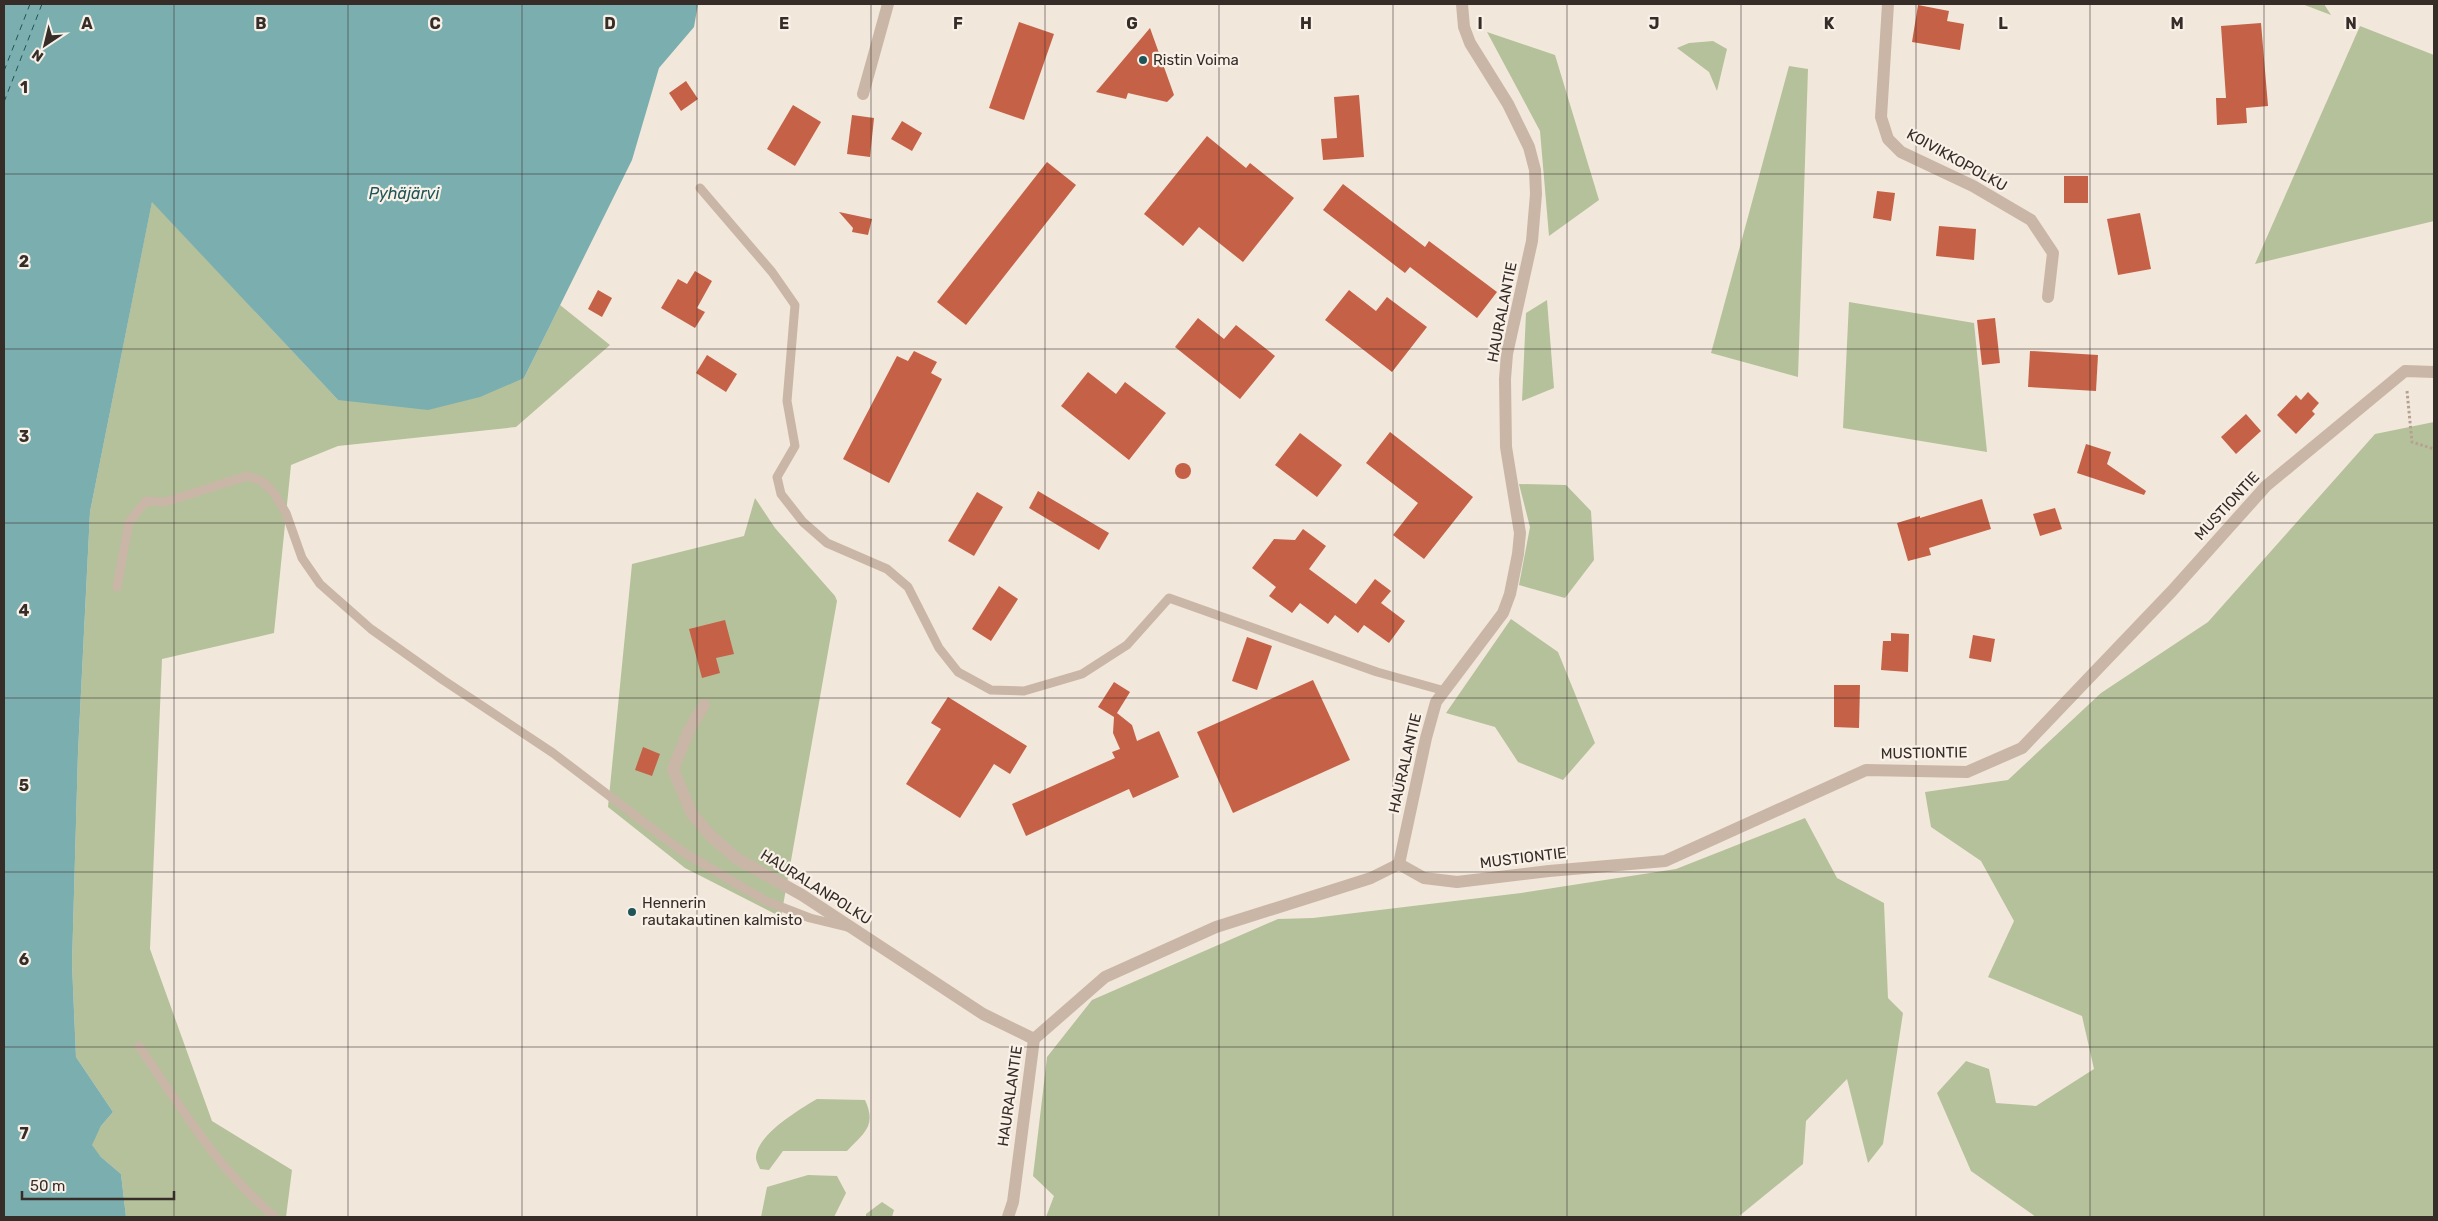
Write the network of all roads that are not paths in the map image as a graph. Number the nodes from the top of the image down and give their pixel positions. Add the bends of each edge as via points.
1 (888, 4) edge
2 (1462, 4) edge
3 (1888, 4) edge
4 (863, 94) dead end
5 (700, 188) dead end
6 (2048, 297) dead end
7 (2434, 372) edge
8 (117, 587) dead end
9 (1445, 691) junction
10 (704, 705) dead end
11 (1399, 864) junction
12 (855, 929) junction
13 (1034, 1039) junction
14 (138, 1046) dead end
15 (276, 1217) edge
16 (1008, 1217) edge

1 - 4 street
2 - 9 street, HAURALANTIE via 1464,27 1470,43 1508,104 1529,147 1535,170 1536,194 1532,241 1507,354 1505,379 1506,447 1520,533 1518,554 1503,613
3 - 6 street, KOIVIKKOPOLKU via 1881,117 1888,139 1901,152 1973,186 2031,220 2053,253
5 - 9 lane via 772,272 795,305 787,401 795,446 777,477 780,494 803,522 827,543 887,569 908,587 939,648 958,672 992,690 1024,690 1082,674 1127,645 1169,598 1377,672
7 - 11 street, MUSTIONTIE via 2405,371 2266,486 2172,591 2022,748 1968,772 1866,770 1665,862 1550,870 1458,882 1424,878
8 - 12 lane via 129,522 146,501 165,502 247,476 262,481 286,513 302,558 320,584 371,629 553,753 682,852 766,901 810,918
9 - 11 street, HAURALANTIE via 1436,702 1426,738
10 - 12 street, HAURALANPOLKU via 689,730 673,769 692,814 736,858
11 - 13 street, HAURALANTIE via 1371,878 1216,927 1105,977
12 - 13 street, HAURALANPOLKU via 983,1014
13 - 16 street, HAURALANTIE via 1013,1202
14 - 15 lane via 204,1142 249,1196

